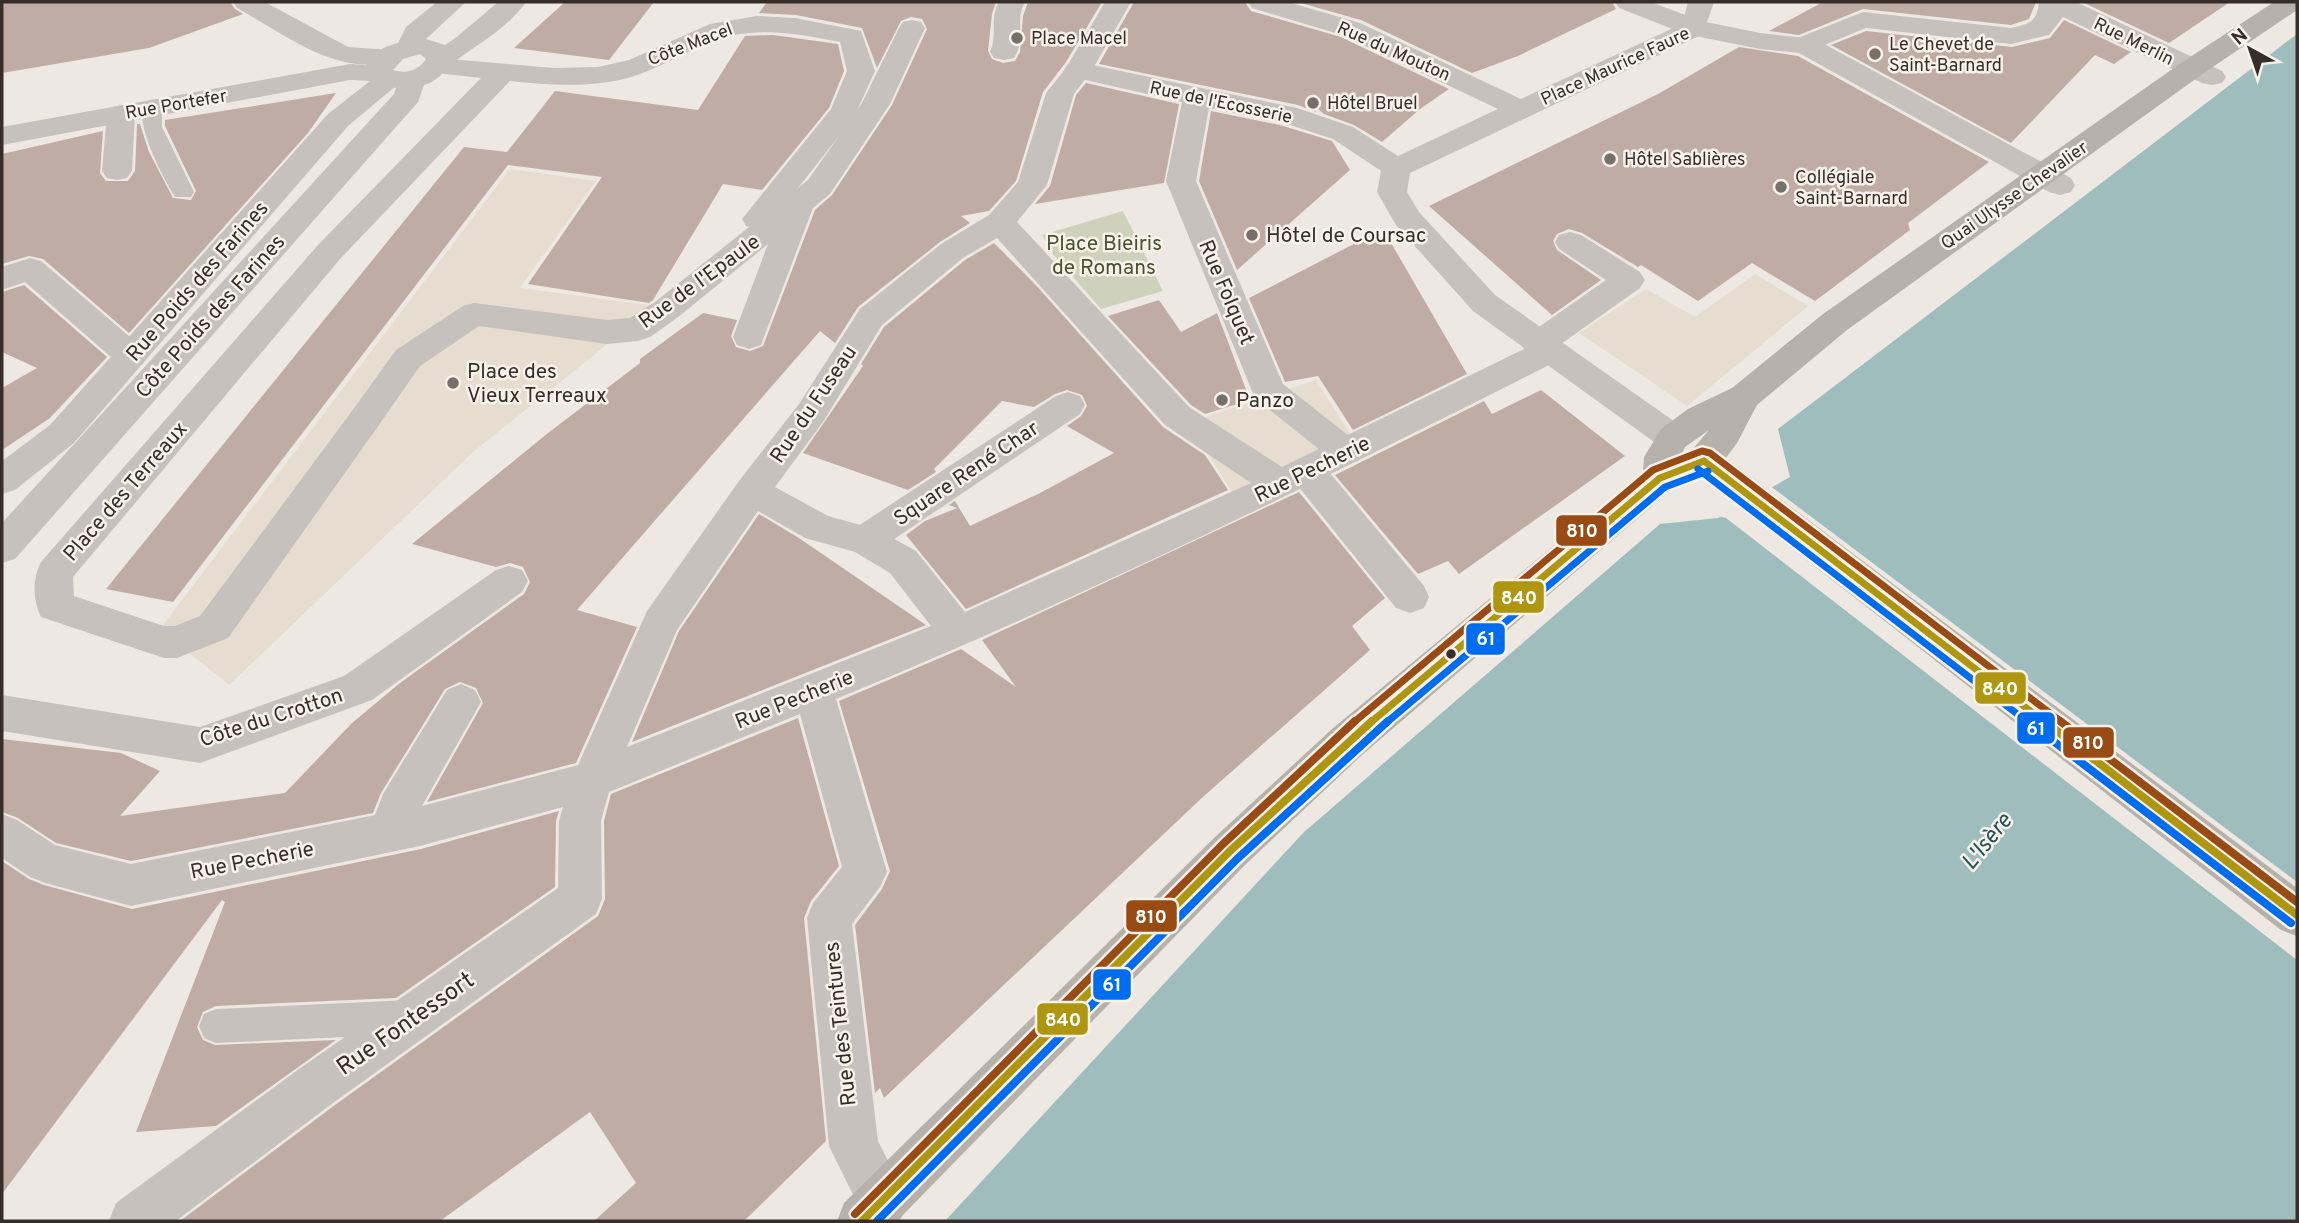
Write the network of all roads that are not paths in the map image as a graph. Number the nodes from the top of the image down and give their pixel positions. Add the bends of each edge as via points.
1 (246, 2) edge
2 (453, 2) edge
3 (513, 2) edge
4 (1118, 2) edge
5 (1261, 2) edge
6 (1628, 2) edge
7 (2052, 2) edge
8 (2058, 2) edge
9 (2291, 2) edge
10 (1008, 8) edge
11 (1698, 15) edge
12 (907, 38) dead end
13 (1805, 45) junction
14 (1004, 52) dead end
15 (346, 63) junction
16 (407, 66) junction
17 (1078, 70) junction
18 (503, 72) junction
19 (2201, 73) junction
20 (1197, 97) junction
21 (152, 108) junction
22 (1522, 110) junction
23 (2, 113) edge
24 (121, 114) junction
25 (2, 136) edge
26 (1396, 168) junction
27 (117, 171) dead end
28 (2051, 181) junction
29 (183, 192) dead end
30 (798, 206) junction
31 (757, 219) dead end
32 (1000, 222) junction
33 (1570, 242) dead end
34 (2, 279) edge
35 (749, 337) dead end
36 (1543, 348) junction
37 (131, 356) junction
38 (1744, 397) junction
39 (1068, 405) dead end
40 (364, 420) joint
41 (1346, 452) junction
42 (1666, 458) junction
43 (1713, 468) junction
44 (1293, 478) junction
45 (2, 480) edge
46 (752, 491) junction
47 (865, 540) junction
48 (2, 548) edge
49 (509, 582) dead end
50 (1410, 597) dead end
51 (958, 632) junction
52 (814, 691) junction
53 (461, 702) dead end
54 (2, 713) edge
55 (592, 780) junction
56 (391, 832) junction
57 (2, 834) edge
58 (2297, 915) edge
59 (412, 1017) junction
60 (216, 1026) dead end
61 (872, 1211) edge
62 (134, 1221) edge

1 - 15 street
2 - 16 street via 415,33
3 - 16 street via 468,42
4 - 17 street, Rue du Fuseau
5 - 22 street, Rue du Mouton via 1351,29
6 - 11 street
7 - 13 street via 2051,15 2040,29 2011,36 1863,20
8 - 19 street, Rue Merlin
9 - 19 main road, Quai Ulysse Chevalier
10 - 14 street via 1009,38
11 - 13 street, Place Maurice Faure via 1760,41
11 - 22 street, Place Maurice Faure
12 - 30 street, Rue de l'Epaule via 876,104 819,187
13 - 28 street, Place Maurice Faure
15 - 16 street, Côte Macel
15 - 21 street, Rue Portefer
15 - 23 street, Rue Portefer
16 - 18 street, Côte Macel
16 - 37 street, Rue Poids des Farines via 338,120
16 - 48 street, Côte Poids des Farines via 408,96
17 - 20 street, Rue de l'Ecosserie
17 - 32 street, Rue du Fuseau via 1060,93 1031,185
18 - 31 street, Côte Macel via 596,76 621,72 704,34 738,24 783,24 852,37 861,71 844,111
18 - 40 street, Place des Terreaux via 329,252 54,573 55,606 164,642 177,642 214,627
19 - 28 main road, Quai Ulysse Chevalier
20 - 26 street, Rue de l'Ecosserie via 1287,114 1343,133
20 - 41 street, Rue Folquet via 1181,181 1258,366 1269,391
21 - 24 street, Rue Portefer
21 - 29 lane via 152,127
22 - 26 street, Place Maurice Faure
24 - 25 street, Rue Portefer
24 - 27 street
26 - 36 street via 1392,192 1407,218 1484,303
28 - 38 main road, Quai Ulysse Chevalier via 1835,322
30 - 35 street
30 - 40 street, Rue de l'Epaule via 638,329 607,332 474,314 408,358
32 - 44 street via 1177,416
32 - 46 street, Rue du Fuseau via 952,251 871,317 811,414
33 - 36 street, Rue Pecherie via 1629,280
34 - 37 street via 30,269
36 - 41 street, Rue Pecherie
36 - 42 street
37 - 45 street, Rue Poids des Farines via 62,434
38 - 42 main road, Quai Ulysse Chevalier via 1700,418
38 - 43 main road, Quai Ulysse Chevalier
39 - 47 street, Square René Char
41 - 44 street, Rue Pecherie
42 - 43 main road
42 - 61 main road via 1230,851
43 - 58 main road
44 - 50 street
44 - 51 street, Rue Pecherie
46 - 47 street via 818,528
46 - 55 street, Rue du Fuseau via 661,622
47 - 51 street via 903,562
49 - 54 street, Côte du Crotton via 358,688 200,745
51 - 52 street, Rue Pecherie
52 - 55 street, Rue Pecherie
52 - 61 street, Rue des Teintures via 865,872 829,918 854,1146
53 - 56 street via 398,808
55 - 56 street, Rue Pecherie
55 - 59 street, Rue Fontessort via 580,821 580,900
56 - 57 street, Rue Pecherie via 131,885 45,863
59 - 60 lane
59 - 62 street, Rue Fontessort

